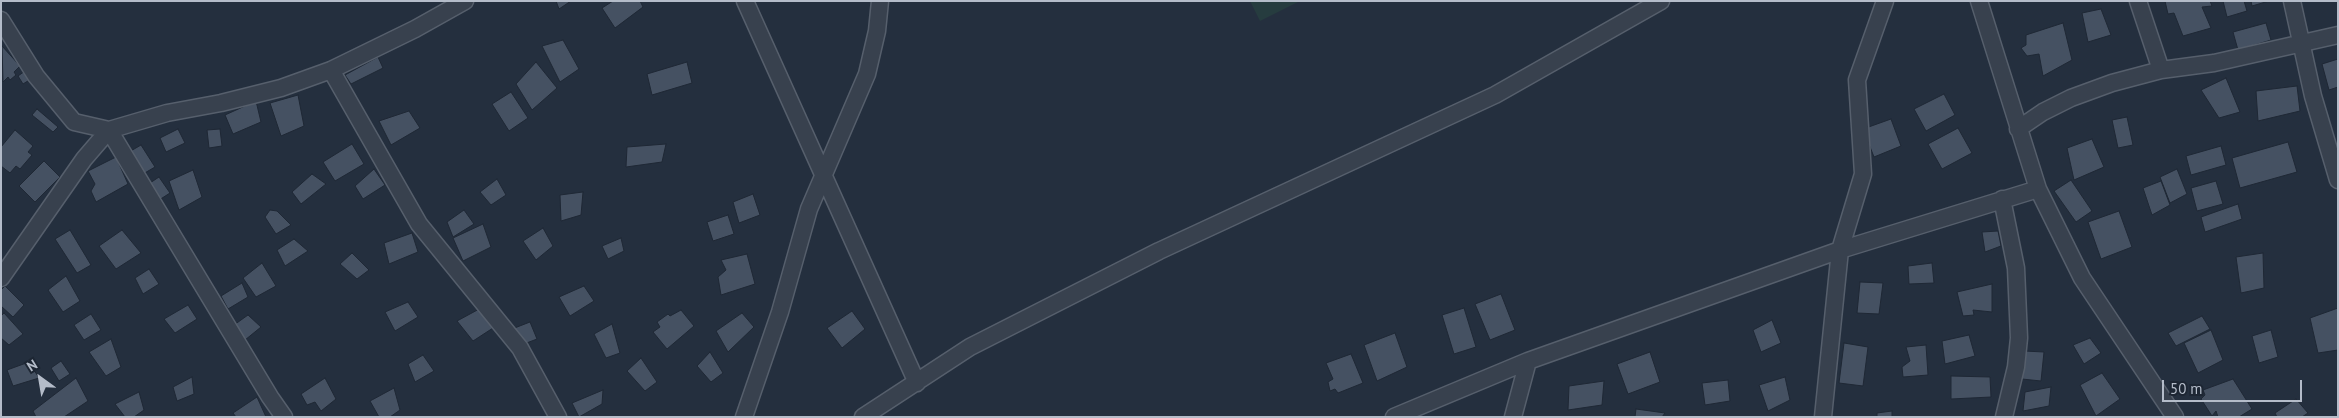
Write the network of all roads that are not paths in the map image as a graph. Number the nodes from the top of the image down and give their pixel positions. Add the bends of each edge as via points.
1 (465, 1) edge
2 (745, 1) edge
3 (880, 1) edge
4 (1661, 1) edge
5 (1885, 1) edge
6 (1979, 1) edge
7 (2138, 1) edge
8 (2292, 1) edge
9 (1, 20) edge
10 (2338, 35) edge
11 (2302, 44) junction
12 (331, 70) junction
13 (2161, 70) junction
14 (2018, 128) junction
15 (110, 130) junction
16 (824, 173) junction
17 (2338, 180) edge
18 (2038, 189) junction
19 (2002, 199) junction
20 (1840, 250) junction
21 (1, 278) edge
22 (1528, 361) junction
23 (917, 383) junction
24 (1512, 413) edge
25 (284, 417) edge
26 (558, 417) edge
27 (744, 417) edge
28 (863, 417) edge
29 (1394, 417) edge
30 (1823, 417) edge
31 (2004, 417) edge
32 (2175, 417) edge

1 - 12 street
2 - 16 street
3 - 16 street via 867,74
4 - 23 street via 1496,95 1159,251 970,347
5 - 20 street via 1857,80 1863,174
6 - 14 street
7 - 13 street
8 - 11 street
9 - 15 street via 36,76 74,122
10 - 11 street
11 - 13 street via 2214,63
11 - 17 street via 2313,96
12 - 15 street via 281,88 166,113
12 - 26 street via 419,224 520,348
13 - 14 street via 2071,98
14 - 18 street
15 - 21 street via 84,159
15 - 25 street
16 - 23 street
16 - 27 street via 809,209 780,312
18 - 19 street
18 - 32 street via 2082,278
19 - 20 street
19 - 31 street via 2016,268 2019,338
20 - 22 street
20 - 30 street
22 - 24 street
22 - 29 street
23 - 28 street

